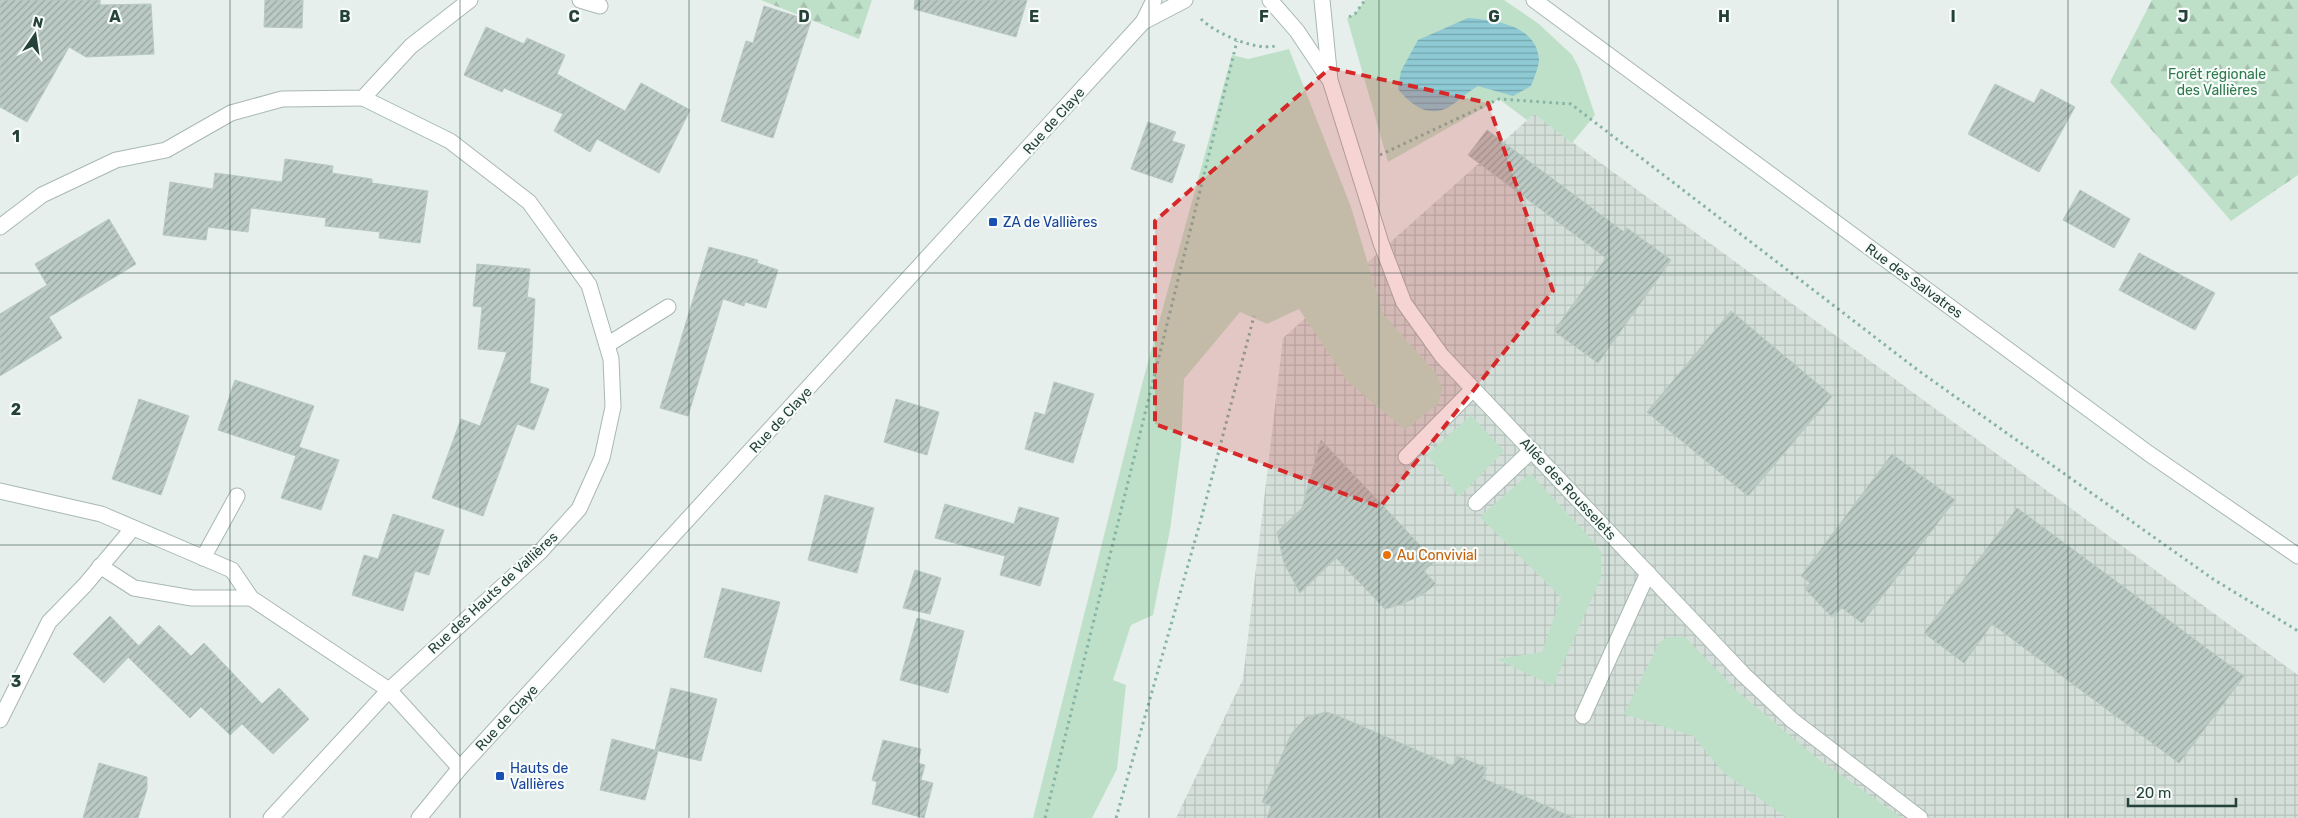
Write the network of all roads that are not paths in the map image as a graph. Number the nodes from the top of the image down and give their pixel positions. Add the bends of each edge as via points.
1 (470, 0) edge
2 (580, 0) edge
3 (1154, 0) edge
4 (1185, 0) edge
5 (1270, 0) edge
6 (1322, 0) edge
7 (1534, 0) edge
8 (600, 6) dead end
9 (1143, 22) junction
10 (1330, 80) junction
11 (363, 98) junction
12 (0, 228) edge
13 (668, 306) dead end
14 (607, 345) junction
15 (1473, 389) junction
16 (1532, 450) junction
17 (1406, 457) dead end
18 (0, 491) edge
19 (237, 496) dead end
20 (1476, 503) dead end
21 (133, 528) junction
22 (2298, 556) edge
23 (203, 558) junction
24 (100, 566) junction
25 (1648, 573) junction
26 (251, 598) junction
27 (389, 690) junction
28 (1583, 716) dead end
29 (0, 720) edge
30 (460, 768) junction
31 (271, 818) edge
32 (419, 818) edge
33 (1920, 818) edge

1 - 11 street via 411,46
2 - 8 street
3 - 9 street, Rue de Claye
4 - 9 street, Rue de Claye
5 - 10 street, Allée des Rousselets via 1297,31
6 - 10 street, Allée des Rousselets
7 - 22 street, Rue des Salvatres via 2148,453
9 - 30 street, Rue de Claye
10 - 15 street, Allée des Rousselets via 1381,242 1404,303 1442,356
11 - 12 street via 282,99 231,113 166,150 116,160 42,195
11 - 14 street, Rue des Hauts de Vallières via 450,141 529,202 589,285
13 - 14 street
14 - 27 street, Rue des Hauts de Vallières via 611,359 613,407 602,458 579,509 540,552
15 - 16 street, Allée des Rousselets
15 - 17 street
16 - 20 street
16 - 25 street, Allée des Rousselets
18 - 21 street via 101,514
19 - 23 street
21 - 23 street
21 - 24 street
23 - 26 street via 232,570
24 - 26 street via 134,588 192,598
24 - 29 street via 49,622
25 - 28 street
25 - 33 street, Allée des Rousselets via 1792,720
26 - 27 street
27 - 30 street
27 - 31 street, Rue des Hauts de Vallières
30 - 32 street, Rue de Claye

